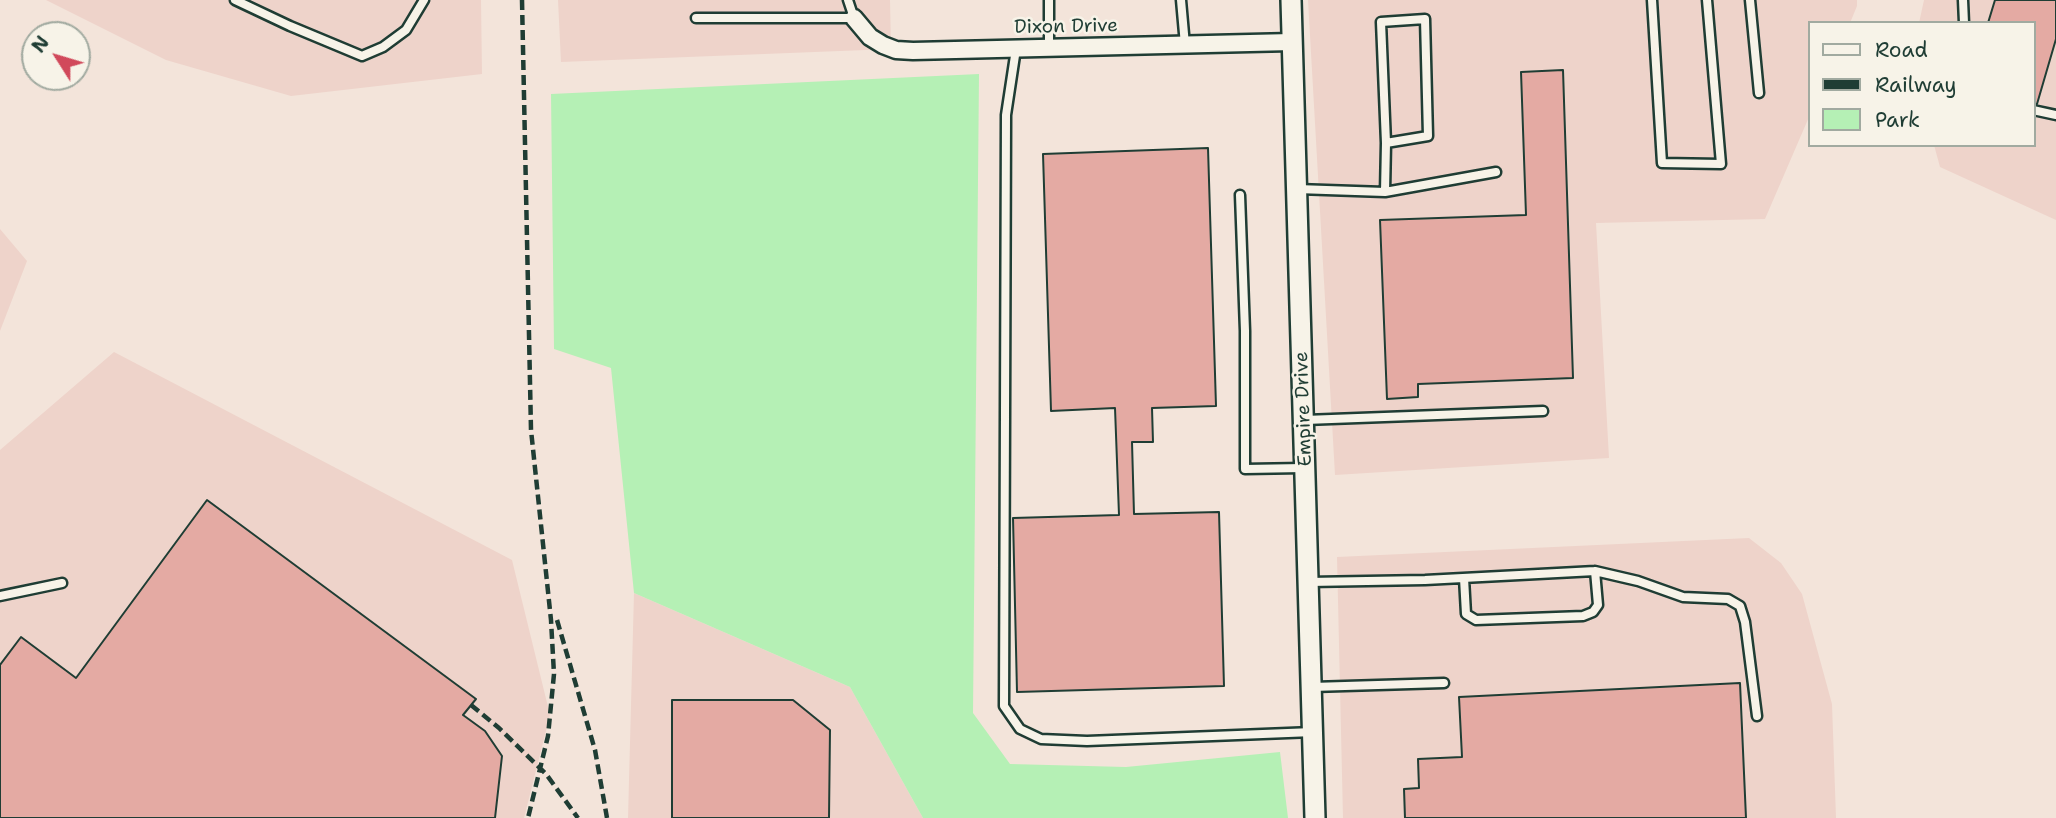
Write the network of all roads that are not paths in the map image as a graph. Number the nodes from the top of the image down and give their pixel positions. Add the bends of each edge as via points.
1 (235, 0) edge
2 (424, 0) edge
3 (848, 0) edge
4 (1049, 0) edge
5 (1181, 0) edge
6 (1291, 0) edge
7 (1652, 0) edge
8 (1707, 0) edge
9 (1750, 0) edge
10 (1963, 0) edge
11 (696, 18) dead end
12 (855, 18) junction
13 (1964, 21) edge
14 (1292, 42) junction
15 (1185, 45) junction
16 (1049, 48) junction
17 (1016, 49) junction
18 (1759, 93) dead end
19 (2035, 110) edge
20 (2056, 115) edge
21 (1386, 143) junction
22 (1496, 172) dead end
23 (1297, 189) junction
24 (1385, 192) junction
25 (1240, 195) dead end
26 (1542, 411) dead end
27 (1304, 420) junction
28 (1306, 468) junction
29 (1595, 571) junction
30 (1464, 578) junction
31 (1309, 582) junction
32 (62, 583) dead end
33 (0, 596) edge
34 (1444, 683) dead end
35 (1312, 687) junction
36 (1757, 716) dead end
37 (1313, 732) junction
38 (1315, 818) edge

1 - 2 lane via 362,56 407,30
3 - 12 lane
4 - 16 lane
5 - 15 lane
6 - 14 street, Empire Drive
7 - 8 lane via 1662,163 1721,164
9 - 18 lane
10 - 13 lane
11 - 12 lane
12 - 17 street, Dixon Drive via 870,37 896,50
14 - 15 street, Dixon Drive
14 - 23 street, Empire Drive
15 - 16 street, Dixon Drive
16 - 17 street, Dixon Drive
17 - 37 lane via 1006,115 1004,706 1020,729 1041,739
19 - 20 lane
21 - 21 lane via 1381,22 1425,19 1428,135
21 - 24 lane
22 - 24 lane
23 - 24 lane
23 - 27 street, Empire Drive
25 - 28 lane via 1245,469
26 - 27 lane
27 - 28 street, Empire Drive
28 - 31 street, Empire Drive
29 - 30 lane
29 - 30 lane via 1598,605 1583,616 1475,620 1466,614
29 - 36 lane via 1683,597 1728,599 1740,606
30 - 31 lane
31 - 35 street, Empire Drive
32 - 33 lane
34 - 35 lane
35 - 37 street, Empire Drive
37 - 38 street, Empire Drive

